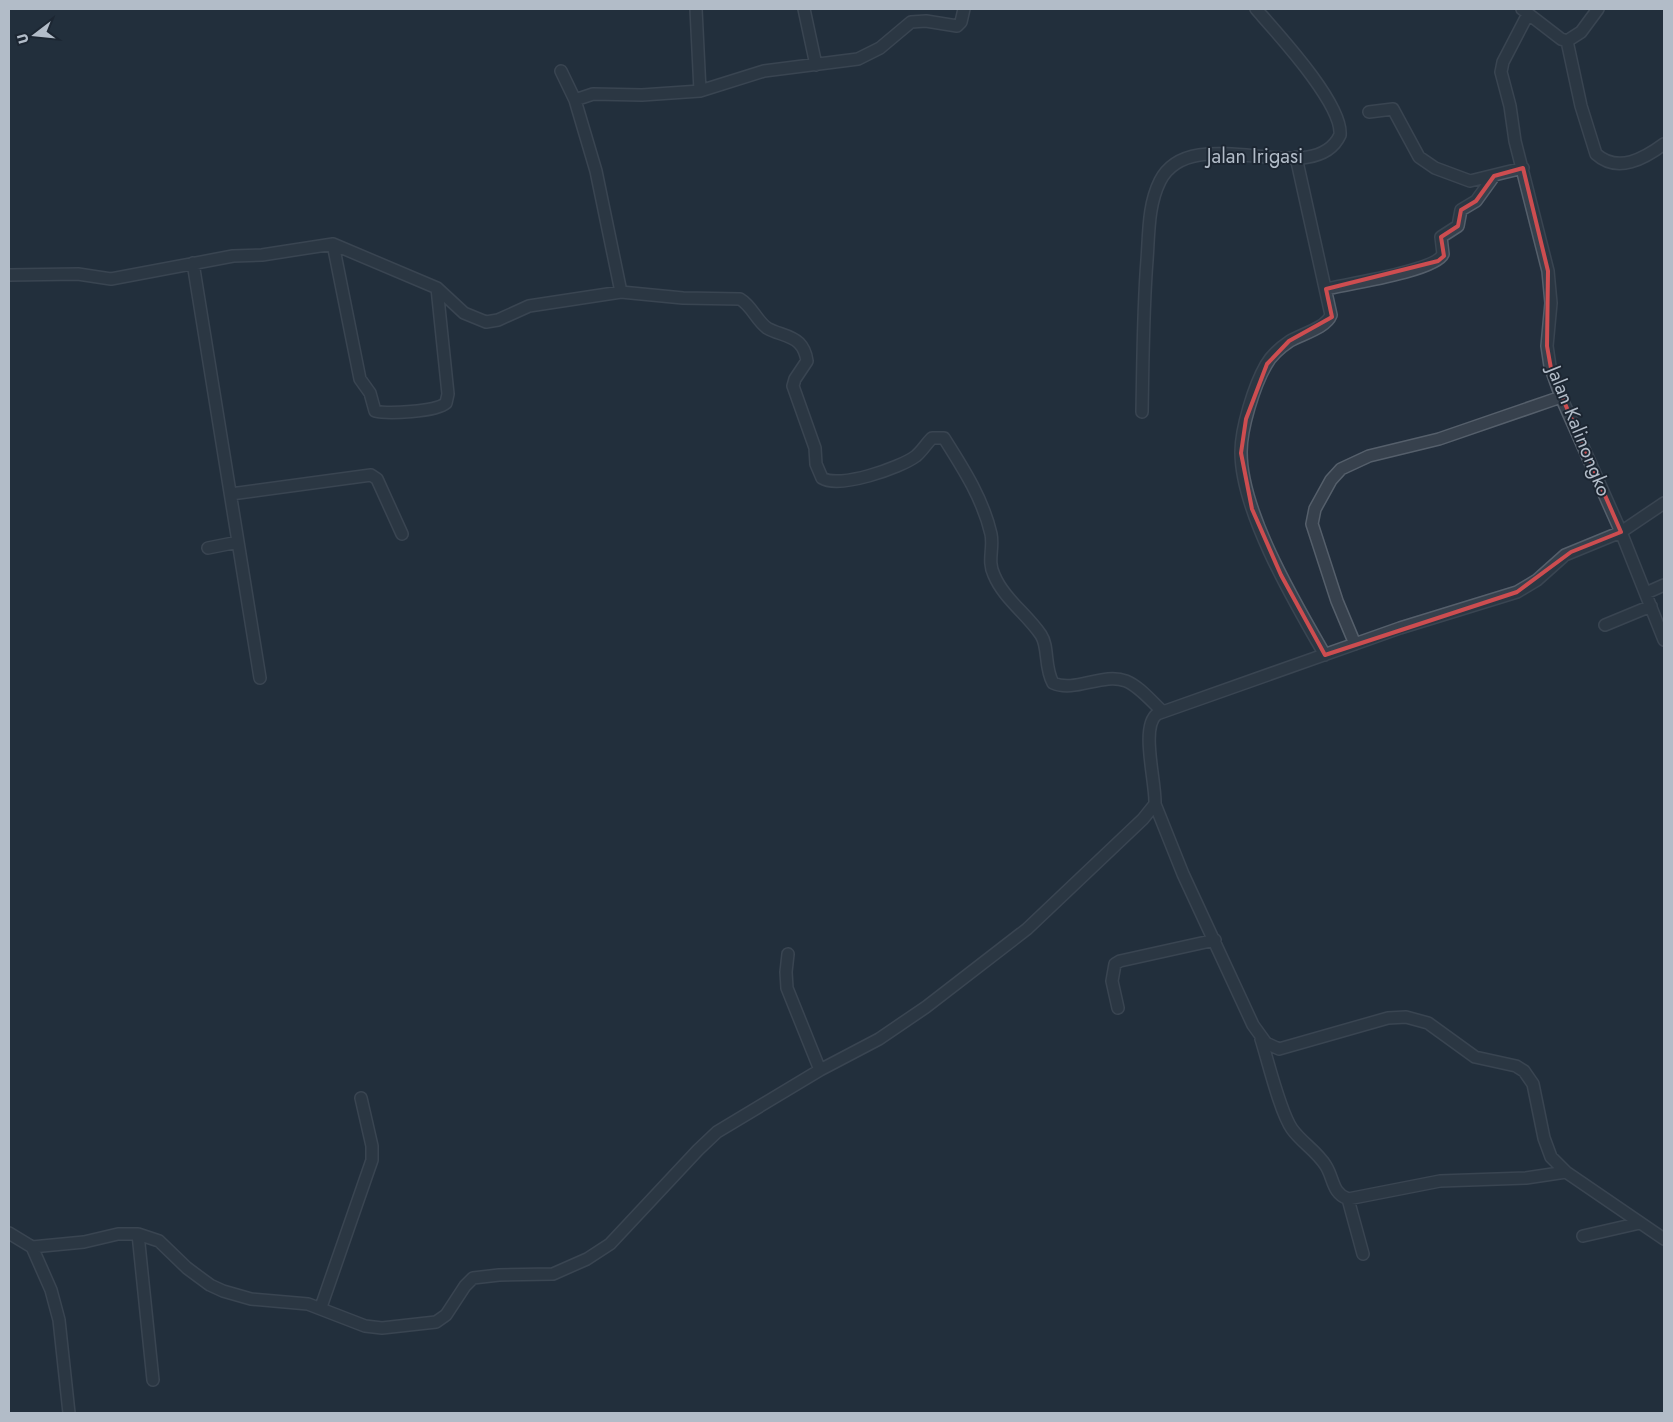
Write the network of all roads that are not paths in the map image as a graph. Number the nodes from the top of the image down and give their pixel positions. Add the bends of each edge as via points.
1 (696, 9) edge
2 (804, 9) edge
3 (964, 9) edge
4 (1256, 9) edge
5 (1598, 9) edge
6 (1525, 11) edge
7 (1567, 41) junction
8 (816, 65) junction
9 (561, 71) dead end
10 (700, 91) junction
11 (574, 100) junction
12 (1369, 112) dead end
13 (1664, 144) edge
14 (1296, 157) junction
15 (1523, 168) junction
16 (1494, 176) junction
17 (333, 244) junction
18 (193, 263) junction
19 (9, 275) edge
20 (437, 288) junction
21 (1326, 289) junction
22 (621, 292) junction
23 (1561, 398) junction
24 (1142, 412) dead end
25 (230, 494) junction
26 (1664, 503) edge
27 (1620, 532) junction
28 (402, 534) dead end
29 (238, 542) junction
30 (208, 548) dead end
31 (1664, 585) edge
32 (1646, 594) junction
33 (1651, 606) junction
34 (1605, 625) dead end
35 (1664, 640) edge
36 (1355, 644) junction
37 (1325, 655) junction
38 (260, 678) dead end
39 (1162, 711) junction
40 (1155, 804) junction
41 (1214, 940) junction
42 (788, 954) dead end
43 (1118, 1008) dead end
44 (1261, 1039) junction
45 (820, 1070) junction
46 (361, 1098) dead end
47 (1566, 1172) junction
48 (1348, 1199) junction
49 (1640, 1223) junction
50 (9, 1233) edge
51 (138, 1234) junction
52 (1583, 1236) dead end
53 (1664, 1239) edge
54 (32, 1247) junction
55 (1363, 1254) dead end
56 (321, 1308) junction
57 (153, 1380) dead end
58 (69, 1413) edge

1 - 10 street
2 - 8 street
3 - 8 street via 961,22 956,26 911,22 866,56
4 - 14 street, Jalan Irigasi via 1302,63 1340,122 1340,135 1331,147 1314,156
5 - 7 street via 1581,32
6 - 7 street
6 - 15 street, Jalan Kalinongko via 1501,72
7 - 13 street via 1581,106 1596,154 1610,161 1633,162 1646,158
8 - 10 street via 764,72
9 - 11 street
10 - 11 street via 642,96 593,94
11 - 22 street via 596,171
12 - 16 street via 1393,109 1417,154 1428,164 1470,181
14 - 21 street
14 - 24 street, Jalan Irigasi via 1202,155 1181,161 1167,170 1160,182 1150,218 1143,310
15 - 16 street
15 - 23 street, Jalan Kalinongko via 1548,271 1551,303 1548,355
16 - 21 street via 1476,201 1461,210 1458,226 1440,237 1444,254 1438,261
17 - 18 street
17 - 20 street
17 - 20 street via 360,380 370,393 375,411 434,409 446,403 448,394
18 - 19 street via 111,279 78,274
18 - 25 street
20 - 22 street via 464,313 486,322 529,306
21 - 37 street via 1330,319 1290,341 1270,359 1263,371 1246,419 1240,453 1252,509 1281,575
22 - 39 street via 740,299 766,326 800,343 807,361 793,386 823,480 843,480 894,468 915,457 932,438 944,438 969,478 986,519 991,536 990,565 994,576 1002,590 1043,637 1047,669 1053,683 1062,687 1099,680 1126,681
23 - 27 street, Jalan Kalinongko
23 - 36 street via 1439,439 1369,456 1341,469 1331,480 1315,509 1312,524
25 - 28 street via 371,475 377,479
25 - 29 street
26 - 27 street
27 - 32 street, Jalan Kalinongko
27 - 36 street via 1571,552 1517,592
29 - 30 street
29 - 38 street
31 - 32 street
32 - 33 street, Jalan Kalinongko
33 - 34 street
33 - 35 street, Jalan Kalinongko
36 - 37 street
37 - 39 street
39 - 40 street via 1152,718 1149,728
40 - 41 street
40 - 45 street via 1118,843 1002,949 902,1024
41 - 43 street via 1115,964 1112,981
41 - 44 street
42 - 45 street via 787,988
44 - 47 street via 1279,1049 1378,1019 1406,1017 1428,1023 1470,1054 1516,1066 1526,1073 1535,1090 1548,1150
44 - 48 street via 1291,1129 1323,1162 1338,1194
45 - 56 street via 717,1132 610,1244 573,1267 545,1275 473,1278 446,1315 429,1323 382,1328 365,1326
46 - 56 street via 372,1160
47 - 48 street via 1526,1178 1440,1181
47 - 49 street
48 - 55 street
49 - 52 street
49 - 53 street
50 - 54 street
51 - 54 street
51 - 56 street via 159,1241 187,1268 223,1291 251,1299
51 - 57 street
54 - 58 street via 51,1290 59,1320

